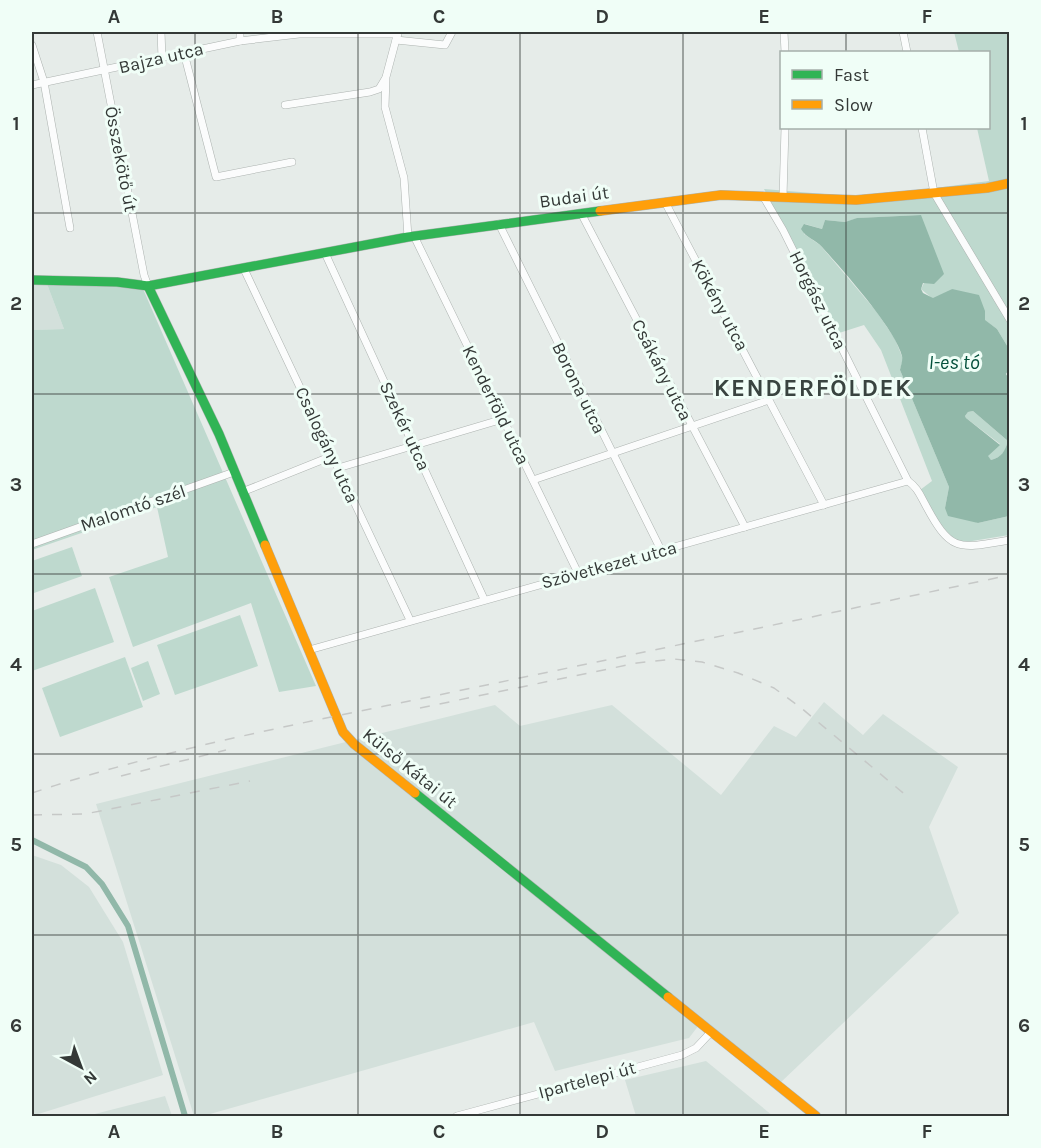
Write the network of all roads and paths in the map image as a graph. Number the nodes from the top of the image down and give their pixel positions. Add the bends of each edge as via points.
1 (97, 32) edge
2 (161, 32) edge
3 (240, 32) edge
4 (452, 32) edge
5 (784, 32) edge
6 (903, 32) edge
7 (315, 33) edge
8 (397, 35) edge
9 (240, 41) junction
10 (32, 45) edge
11 (785, 51) edge
12 (907, 51) edge
13 (184, 53) junction
14 (162, 58) junction
15 (104, 71) junction
16 (386, 77) junction
17 (44, 82) junction
18 (32, 85) edge
19 (285, 105) dead end
20 (785, 129) edge
21 (922, 129) edge
22 (292, 162) dead end
23 (1010, 183) edge
24 (934, 193) junction
25 (763, 196) junction
26 (783, 197) junction
27 (665, 202) junction
28 (581, 213) junction
29 (499, 224) junction
30 (70, 228) dead end
31 (411, 237) junction
32 (325, 253) junction
33 (244, 269) junction
34 (32, 280) edge
35 (148, 285) junction
36 (1010, 320) edge
37 (769, 400) junction
38 (503, 419) junction
39 (692, 427) junction
40 (414, 447) junction
41 (612, 453) junction
42 (332, 456) junction
43 (338, 468) junction
44 (234, 472) junction
45 (533, 480) junction
46 (908, 482) junction
47 (242, 492) junction
48 (824, 505) junction
49 (745, 527) junction
50 (1010, 540) edge
51 (32, 544) edge
52 (662, 550) junction
53 (578, 573) junction
54 (484, 599) junction
55 (410, 620) junction
56 (309, 650) junction
57 (711, 1032) junction
58 (457, 1116) edge
59 (816, 1116) edge

1 - 15 street, Összekötő út
2 - 14 street
3 - 9 street
4 - 8 street, Bajza utca via 445,45
5 - 11 street
6 - 12 street
7 - 8 street, Bajza utca
7 - 9 street, Bajza utca
8 - 16 street
9 - 13 street, Bajza utca
10 - 17 street
13 - 14 street, Bajza utca
13 - 22 street via 216,177
14 - 15 street, Bajza utca
15 - 17 street, Bajza utca
15 - 35 street, Összekötő út
16 - 19 street via 379,89 370,92
16 - 31 street via 385,107 404,178
17 - 18 street, Bajza utca
17 - 30 street
20 - 26 street
21 - 24 street
23 - 24 main road, Budai út
24 - 26 main road, Budai út via 856,200
24 - 36 street
25 - 26 main road, Budai út
25 - 27 main road, Budai út via 721,195
25 - 46 street, Horgász utca
27 - 28 main road, Budai út
27 - 37 street, Kökény utca
28 - 29 main road, Budai út
28 - 39 street, Csákány utca
29 - 31 main road, Budai út
29 - 41 street, Borona utca
31 - 32 main road, Budai út
31 - 38 street, Kenderföld utca
32 - 33 main road, Budai út
32 - 40 street, Szekér utca
33 - 35 main road, Budai út
33 - 42 street, Csalogány utca
34 - 35 main road
35 - 44 main road, Külső Kátai út
37 - 39 street
37 - 48 street, Kökény utca
38 - 40 street
38 - 45 street, Kenderföld utca
39 - 41 street
39 - 49 street, Csákány utca
40 - 43 street
40 - 54 street, Szekér utca
41 - 45 street
41 - 52 street, Borona utca
42 - 43 street, Csalogány utca
42 - 47 street
43 - 55 street, Csalogány utca
44 - 47 main road, Külső Kátai út
44 - 51 street, Malomtó szél
45 - 53 street, Kenderföld utca
46 - 48 street, Szövetkezet utca
46 - 50 street, Horgász utca via 916,486 940,531 955,543 970,547
47 - 56 main road, Külső Kátai út
48 - 49 street, Szövetkezet utca
49 - 52 street, Szövetkezet utca
52 - 53 street, Szövetkezet utca
53 - 54 street, Szövetkezet utca
54 - 55 street, Szövetkezet utca
55 - 56 street, Szövetkezet utca
56 - 57 main road, Külső Kátai út via 340,728 354,744
57 - 58 street, Ipartelepi út via 696,1048 682,1055
57 - 59 main road, Külső Kátai út

